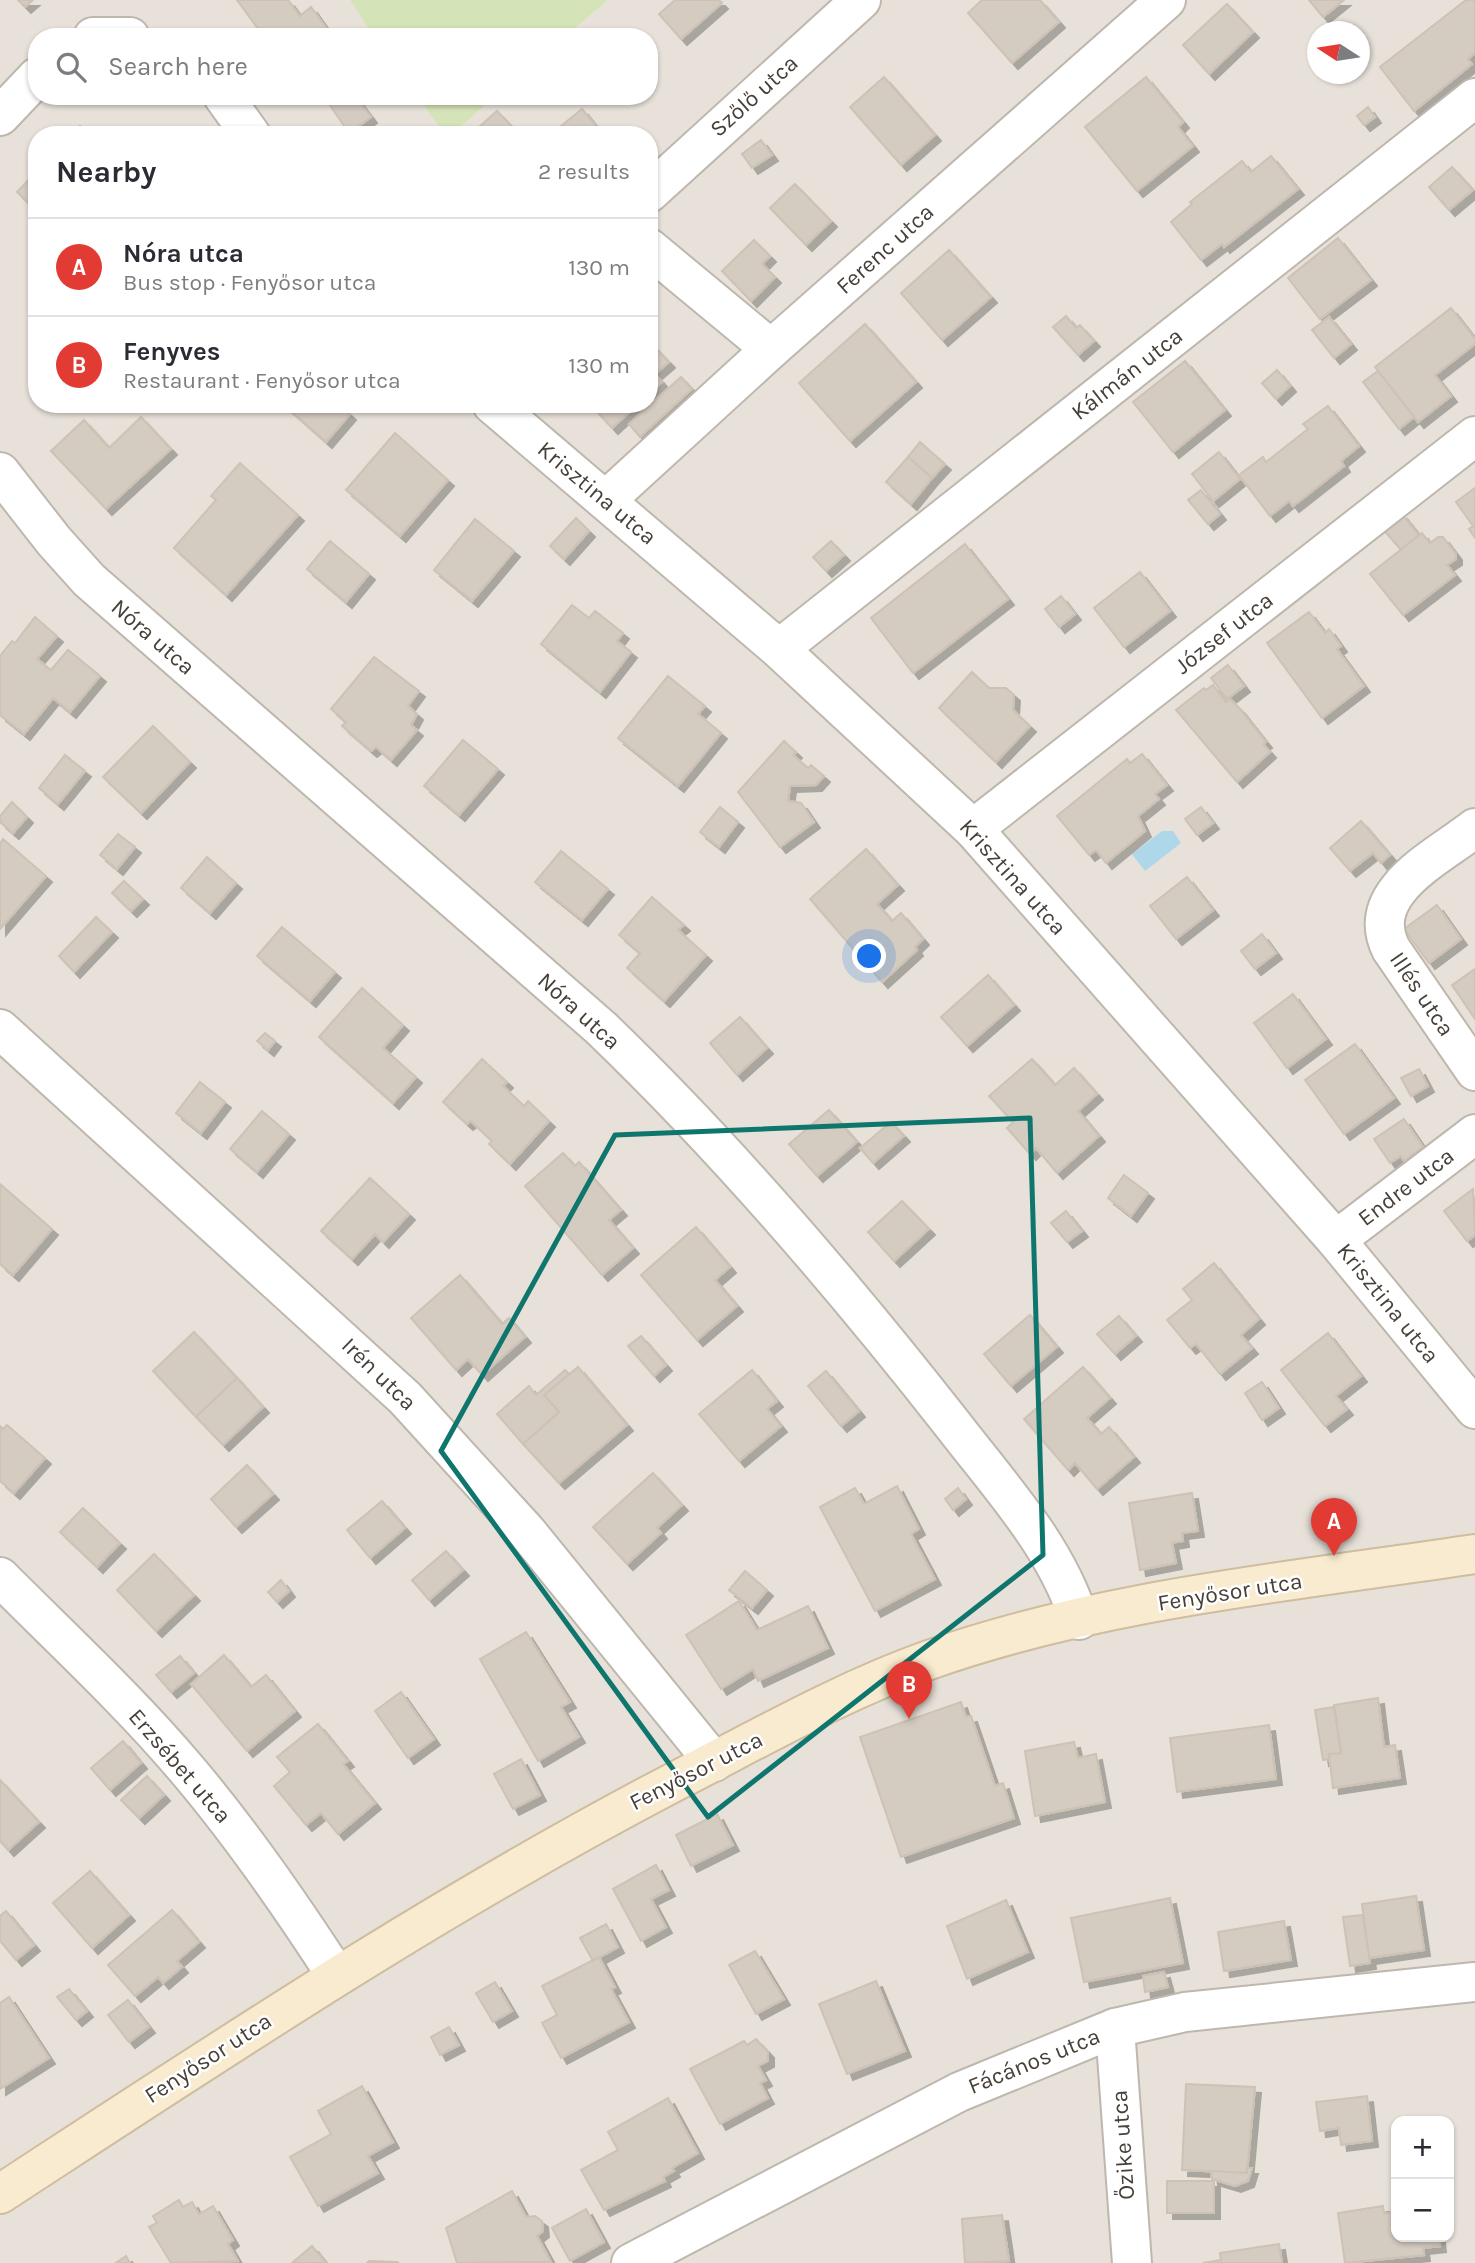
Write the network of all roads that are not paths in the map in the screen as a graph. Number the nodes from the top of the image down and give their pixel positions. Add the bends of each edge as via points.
1 (861, 0) edge
2 (1166, 0) edge
3 (28, 86) edge
4 (1475, 98) edge
5 (229, 105) edge
6 (0, 116) edge
7 (245, 126) edge
8 (658, 185) edge
9 (658, 255) edge
10 (771, 349) junction
11 (503, 413) edge
12 (1475, 436) edge
13 (0, 472) edge
14 (606, 500) junction
15 (779, 649) junction
16 (1475, 828) edge
17 (972, 829) junction
18 (0, 1029) edge
19 (1475, 1071) edge
20 (1475, 1134) edge
21 (1336, 1240) junction
22 (1475, 1409) edge
23 (1475, 1554) edge
24 (0, 1577) edge
25 (1079, 1620) junction
26 (714, 1762) junction
27 (336, 1975) junction
28 (1475, 1982) edge
29 (1115, 2028) junction
30 (0, 2194) edge
31 (631, 2263) edge
32 (1132, 2263) edge

1 - 8 street, Szőlő utca
2 - 10 street, Ferenc utca
3 - 6 street
4 - 15 street, Kálmán utca
5 - 7 street
9 - 10 street
10 - 14 street, Ferenc utca
11 - 14 street, Krisztina utca
12 - 17 street, József utca
13 - 25 street, Nóra utca via 89,580 601,1028 678,1105 852,1298 992,1476 1057,1566
14 - 15 street, Krisztina utca
15 - 17 street, Krisztina utca
16 - 19 street, Illés utca via 1396,888 1383,916 1391,949
17 - 21 street, Krisztina utca
18 - 26 street, Irén utca via 405,1398 527,1532
20 - 21 street, Endre utca
21 - 22 street, Krisztina utca
23 - 25 street, Fenyősor utca via 1254,1587
24 - 27 street, Erzsébet utca via 187,1770 282,1892
25 - 26 street, Fenyősor utca via 926,1661 835,1700
26 - 27 street, Fenyősor utca via 563,1840
27 - 30 street, Fenyősor utca
28 - 29 street, Fácános utca via 1185,2012
29 - 31 street, Fácános utca via 959,2092
29 - 32 street, Őzike utca

